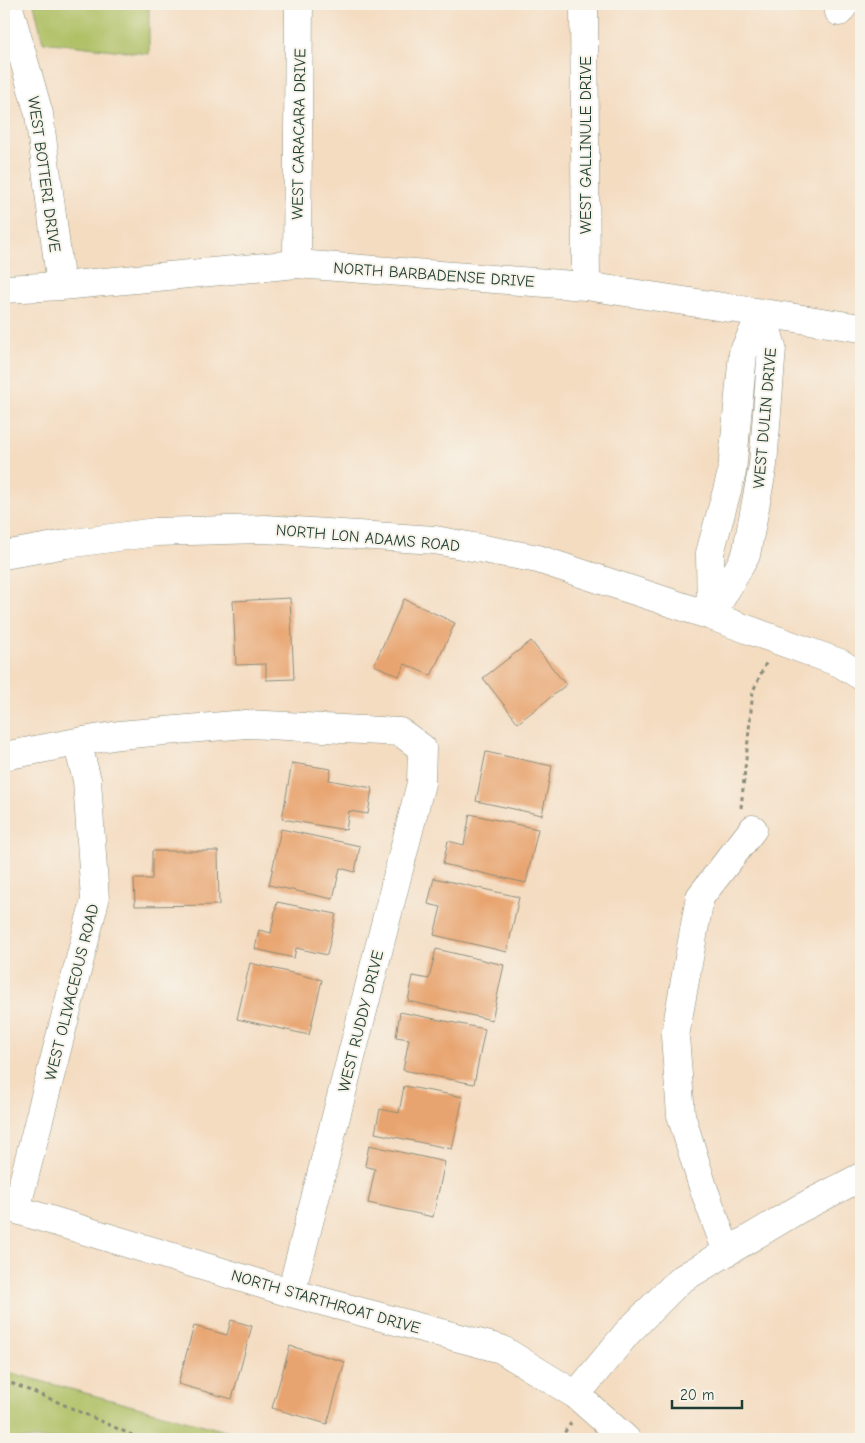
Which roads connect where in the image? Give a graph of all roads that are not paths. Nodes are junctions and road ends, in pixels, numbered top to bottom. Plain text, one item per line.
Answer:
1 (8, 4) edge
2 (299, 4) edge
3 (584, 4) edge
4 (297, 264) junction
5 (61, 286) junction
6 (586, 286) junction
7 (4, 290) edge
8 (762, 312) junction
9 (861, 328) edge
10 (4, 555) edge
11 (711, 616) junction
12 (861, 676) edge
13 (77, 742) junction
14 (4, 756) edge
15 (754, 829) road end
16 (861, 1177) edge
17 (10, 1208) edge
18 (727, 1252) junction
19 (291, 1293) junction
20 (576, 1395) junction
21 (626, 1439) edge

1 - 5 street, WEST BOTTERI DRIVE
2 - 4 street, WEST CARACARA DRIVE
3 - 6 street, WEST GALLINULE DRIVE
4 - 5 street, NORTH BARBADENSE DRIVE
4 - 6 street, NORTH BARBADENSE DRIVE
5 - 7 street, NORTH BARBADENSE DRIVE
6 - 8 street, NORTH BARBADENSE DRIVE
8 - 9 street, NORTH BARBADENSE DRIVE
8 - 11 street, WEST DULIN DRIVE
10 - 11 street, NORTH LON ADAMS ROAD
11 - 12 street, NORTH LON ADAMS ROAD
13 - 14 street
13 - 17 street, WEST OLIVACEOUS ROAD
13 - 19 street, WEST RUDDY DRIVE
15 - 18 street
16 - 18 street
17 - 19 street, NORTH STARTHROAT DRIVE
18 - 20 street
19 - 20 street, NORTH STARTHROAT DRIVE
20 - 21 street, NORTH STARTHROAT DRIVE

